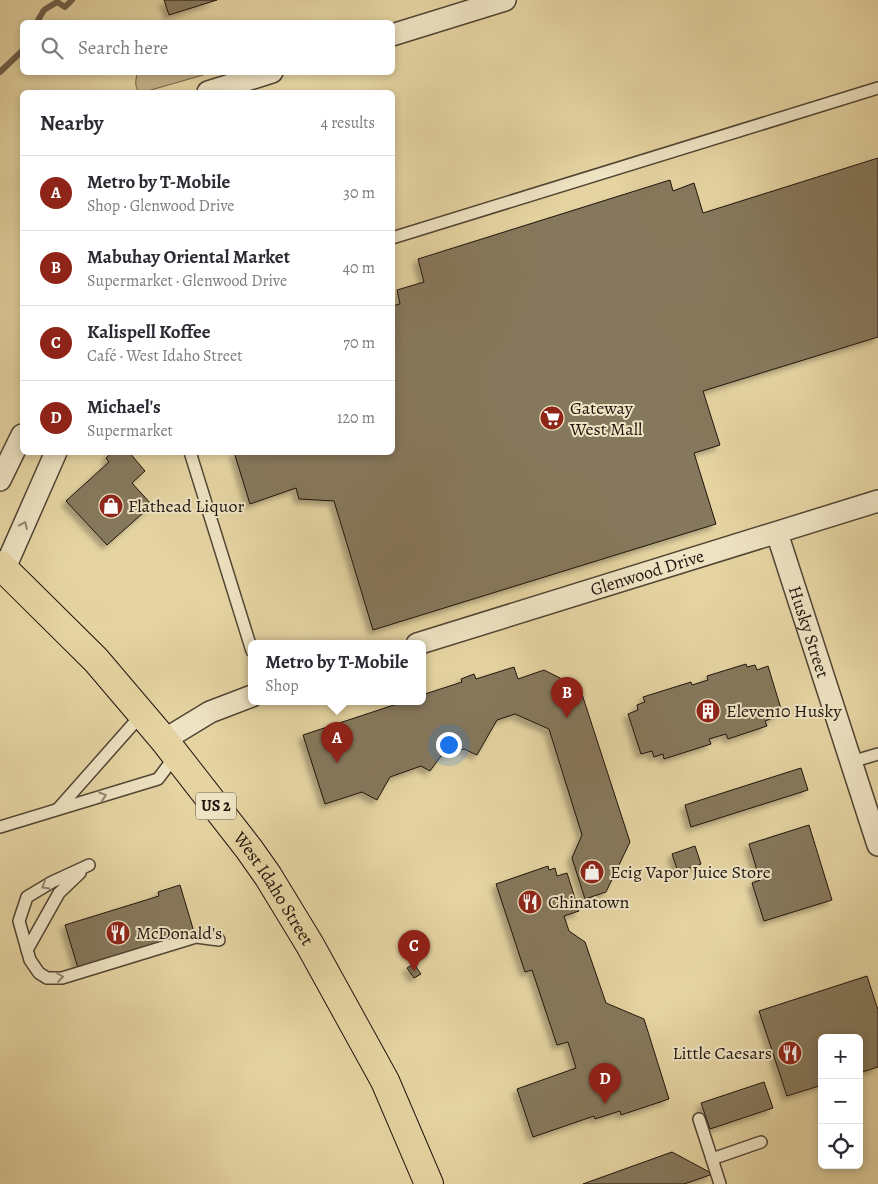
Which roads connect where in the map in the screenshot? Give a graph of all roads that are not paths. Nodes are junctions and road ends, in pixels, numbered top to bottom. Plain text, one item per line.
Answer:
1 (504, 0) edge
2 (395, 34) edge
3 (262, 75) edge
4 (878, 88) edge
5 (214, 90) edge
6 (395, 237) edge
7 (20, 439) edge
8 (55, 455) edge
9 (191, 455) edge
10 (0, 480) edge
11 (878, 501) edge
12 (778, 533) junction
13 (2, 567) edge
14 (249, 640) edge
15 (426, 641) edge
16 (248, 698) edge
17 (142, 714) junction
18 (170, 748) junction
19 (878, 754) edge
20 (851, 762) junction
21 (56, 810) junction
22 (0, 827) edge
23 (878, 845) edge
24 (219, 940) dead end
25 (27, 950) junction
26 (699, 1119) dead end
27 (760, 1142) dead end
28 (712, 1159) junction
29 (429, 1184) edge
30 (720, 1184) edge

1 - 2 street
3 - 5 street
4 - 6 lane
7 - 10 street
13 -> 8 street
9 - 14 lane
11 - 12 street, Glenwood Drive
12 - 15 street, Glenwood Drive
12 - 20 street, Husky Street
13 - 17 highway, West Idaho Street / US 2
16 - 18 street
17 - 18 highway, West Idaho Street / US 2
17 - 21 lane
21 -> 18 lane
18 - 29 highway, West Idaho Street / US 2
19 - 20 lane
20 - 23 street, Husky Street
21 - 22 lane
25 -> 24 lane
25 -> 25 lane
26 - 28 lane
27 - 28 lane
28 - 30 lane

